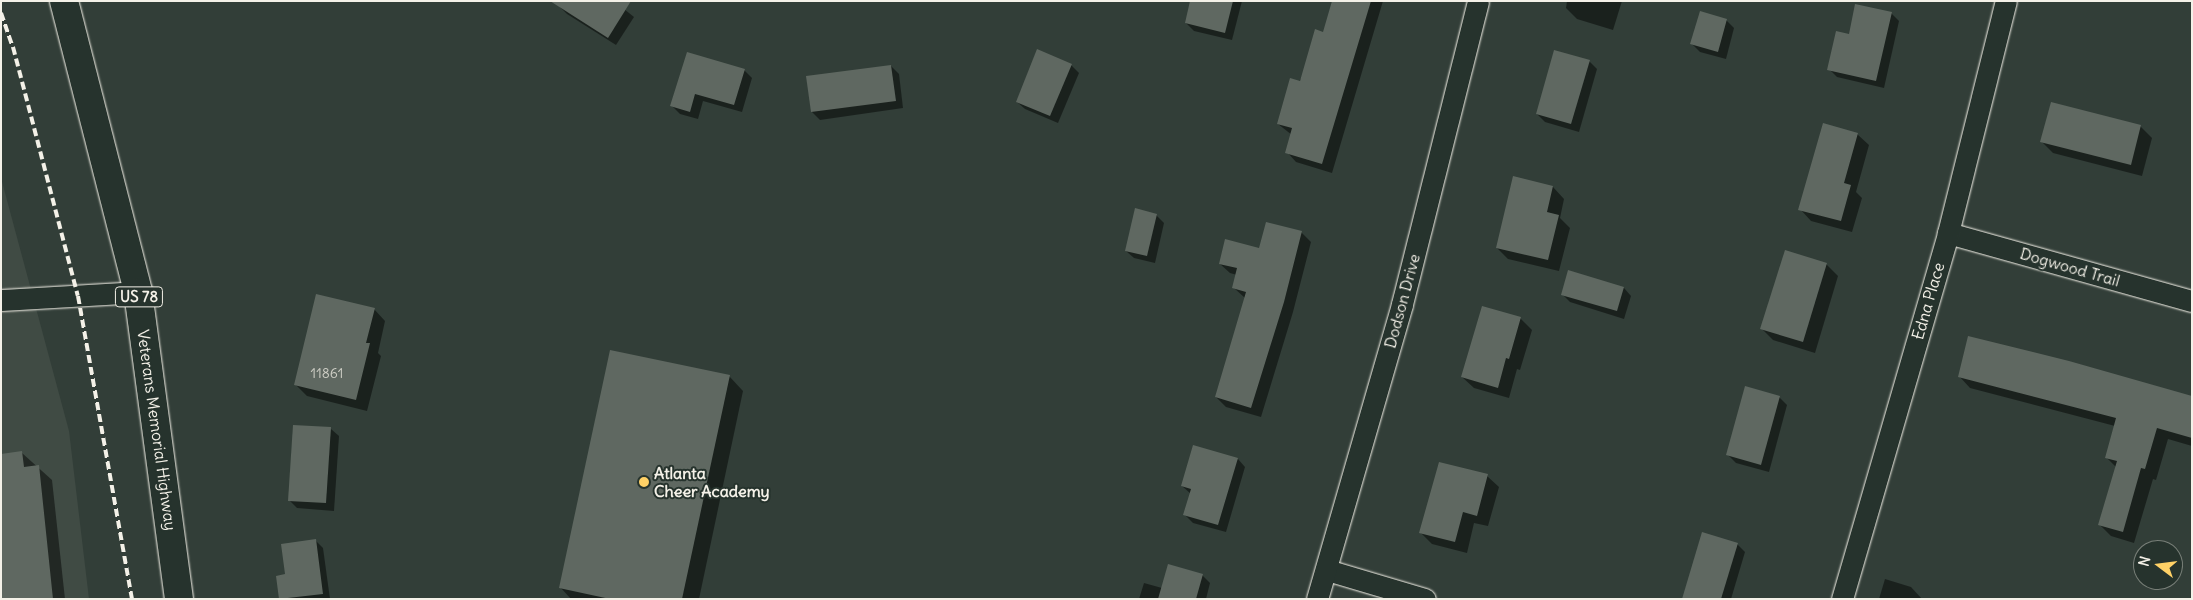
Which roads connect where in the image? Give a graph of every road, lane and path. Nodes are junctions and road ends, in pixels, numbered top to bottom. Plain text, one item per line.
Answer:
1 (64, 1) edge
2 (1478, 1) edge
3 (2006, 1) edge
4 (1948, 233) junction
5 (138, 292) junction
6 (1, 300) edge
7 (2192, 301) edge
8 (1327, 570) junction
9 (179, 599) edge
10 (1317, 599) edge
11 (1425, 599) edge
12 (1842, 599) edge

1 - 5 main road, Veterans Memorial Highway / US 78
2 - 8 street, Dodson Drive
3 - 4 street, Edna Place
4 - 7 street, Dogwood Trail
4 - 12 street, Edna Place
5 - 6 street
5 - 9 main road, Veterans Memorial Highway / US 78
8 - 10 street, Dodson Drive
8 - 11 street

